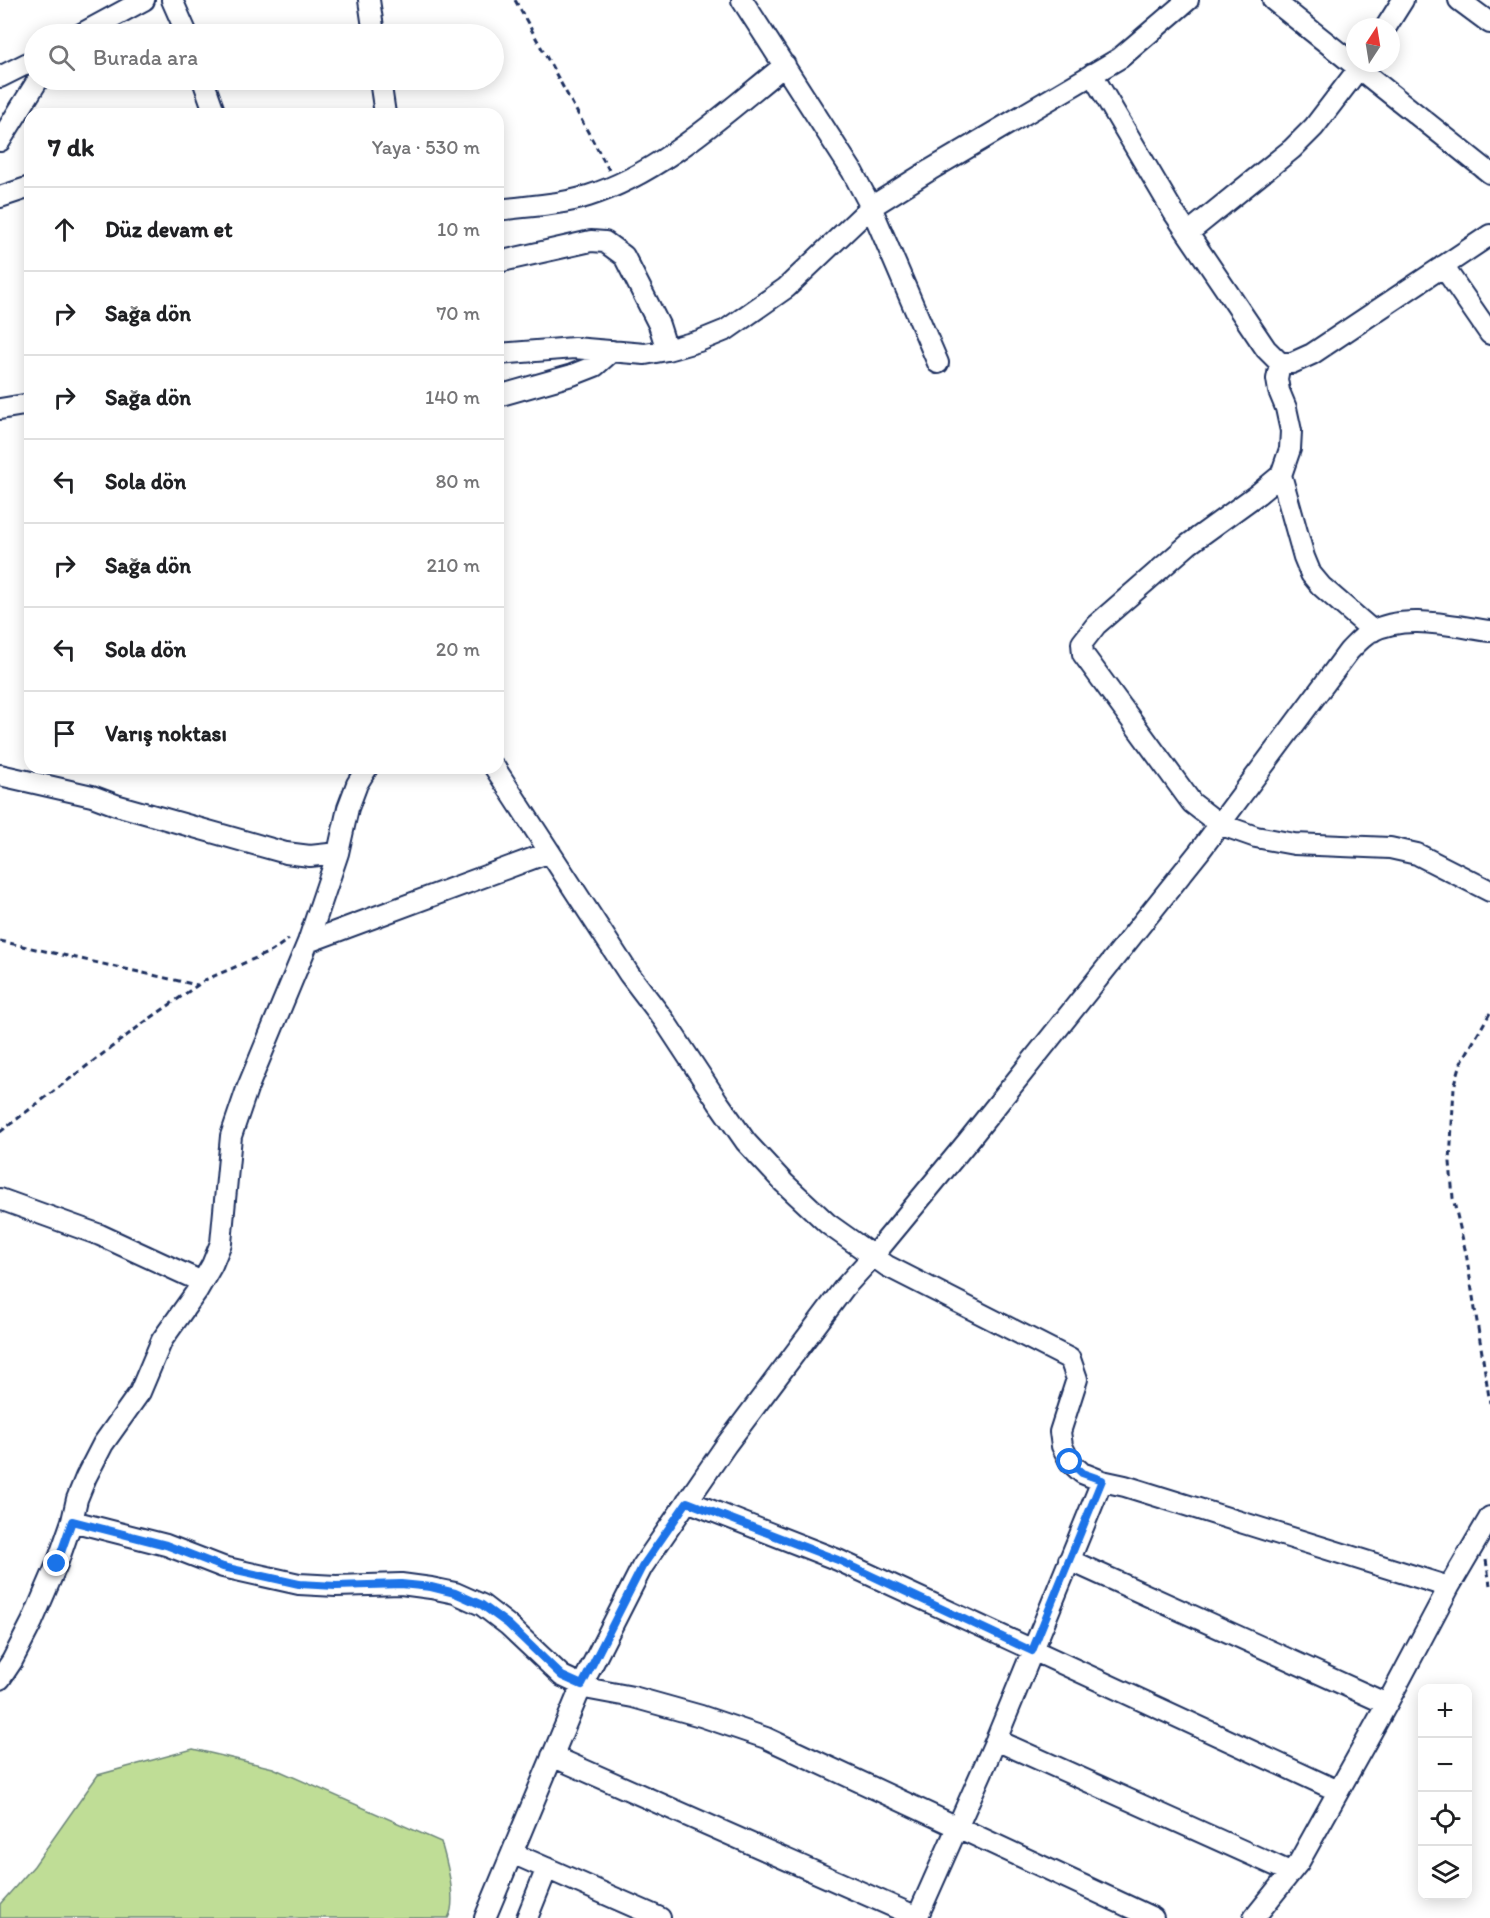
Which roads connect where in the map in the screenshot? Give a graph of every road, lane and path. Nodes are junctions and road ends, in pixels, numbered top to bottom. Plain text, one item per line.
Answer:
1 (144, 0) edge
2 (172, 0) edge
3 (369, 0) edge
4 (515, 0) edge
5 (742, 0) edge
6 (1188, 0) edge
7 (1273, 0) edge
8 (1403, 0) edge
9 (1459, 0) edge
10 (1392, 18) edge
11 (1490, 23) edge
12 (100, 24) edge
13 (183, 24) edge
14 (373, 24) edge
15 (1346, 55) edge
16 (24, 65) edge
17 (785, 65) junction
18 (1356, 72) edge
19 (1368, 72) edge
20 (1092, 74) junction
21 (0, 76) edge
22 (32, 90) edge
23 (207, 90) edge
24 (381, 90) edge
25 (214, 108) edge
26 (384, 108) edge
27 (0, 141) edge
28 (1490, 173) edge
29 (617, 185) junction
30 (24, 190) edge
31 (0, 197) edge
32 (871, 207) junction
33 (504, 209) edge
34 (1188, 233) junction
35 (1490, 235) edge
36 (504, 261) edge
37 (1443, 266) junction
38 (1490, 334) edge
39 (667, 350) junction
40 (612, 351) junction
41 (504, 354) edge
42 (938, 363) dead end
43 (1280, 363) junction
44 (504, 394) edge
45 (24, 405) edge
46 (0, 409) edge
47 (1281, 475) junction
48 (1373, 631) junction
49 (1490, 631) edge
50 (363, 774) edge
51 (499, 774) edge
52 (0, 775) edge
53 (1219, 824) junction
54 (550, 852) junction
55 (338, 853) junction
56 (1490, 891) edge
57 (311, 933) junction
58 (0, 941) edge
59 (197, 986) junction
60 (1490, 1013) edge
61 (0, 1132) edge
62 (0, 1199) edge
63 (873, 1256) junction
64 (202, 1282) junction
65 (1490, 1403) edge
66 (1102, 1480) junction
67 (687, 1502) junction
68 (1490, 1517) edge
69 (72, 1521) junction
70 (1069, 1560) junction
71 (1449, 1587) junction
72 (1032, 1651) junction
73 (0, 1679) edge
74 (582, 1685) junction
75 (1387, 1704) junction
76 (996, 1740) junction
77 (552, 1756) junction
78 (1338, 1791) junction
79 (958, 1827) junction
80 (512, 1853) junction
81 (547, 1868) junction
82 (1290, 1872) junction
83 (917, 1917) edge
84 (486, 1918) edge
85 (527, 1918) edge
86 (660, 1918) edge
87 (1153, 1918) edge
88 (1254, 1918) edge

1 - 12 street
2 - 13 street
3 - 14 street
4 - 29 path
5 - 17 street
6 - 20 street
7 - 15 street
8 - 10 street
9 - 11 street
16 - 21 street
17 - 29 street
17 - 32 street
18 - 34 street
19 - 28 street
20 - 32 street
20 - 34 street
22 - 27 street
23 - 25 street
24 - 26 street
29 - 33 street
30 - 31 street
32 - 39 street
32 - 42 street
34 - 43 street
35 - 37 street
36 - 39 street
37 - 38 street
37 - 43 street
39 - 40 street
40 - 41 street
40 - 44 street
43 - 47 street
45 - 46 street
47 - 48 street
47 - 53 street
48 - 49 street
48 - 53 street
50 - 55 street
51 - 54 street
52 - 55 street
53 - 56 street
53 - 63 street
54 - 57 street
54 - 63 street
55 - 57 street
57 - 59 path
57 - 64 street
58 - 59 path
59 - 61 path
60 - 65 path
62 - 64 street
63 - 66 street
63 - 67 street
64 - 69 street
66 - 70 street
66 - 71 street
67 - 72 street
67 - 74 street
68 - 71 street
69 - 73 street
69 - 74 street
70 - 72 street
70 - 75 street
71 - 75 street
72 - 76 street
72 - 78 street
74 - 77 street
74 - 79 street
75 - 78 street
76 - 79 street
76 - 82 street
77 - 80 street
77 - 83 street
78 - 82 street
79 - 83 street
79 - 87 street
80 - 81 street
80 - 84 street
81 - 85 street
81 - 86 street
82 - 88 street

